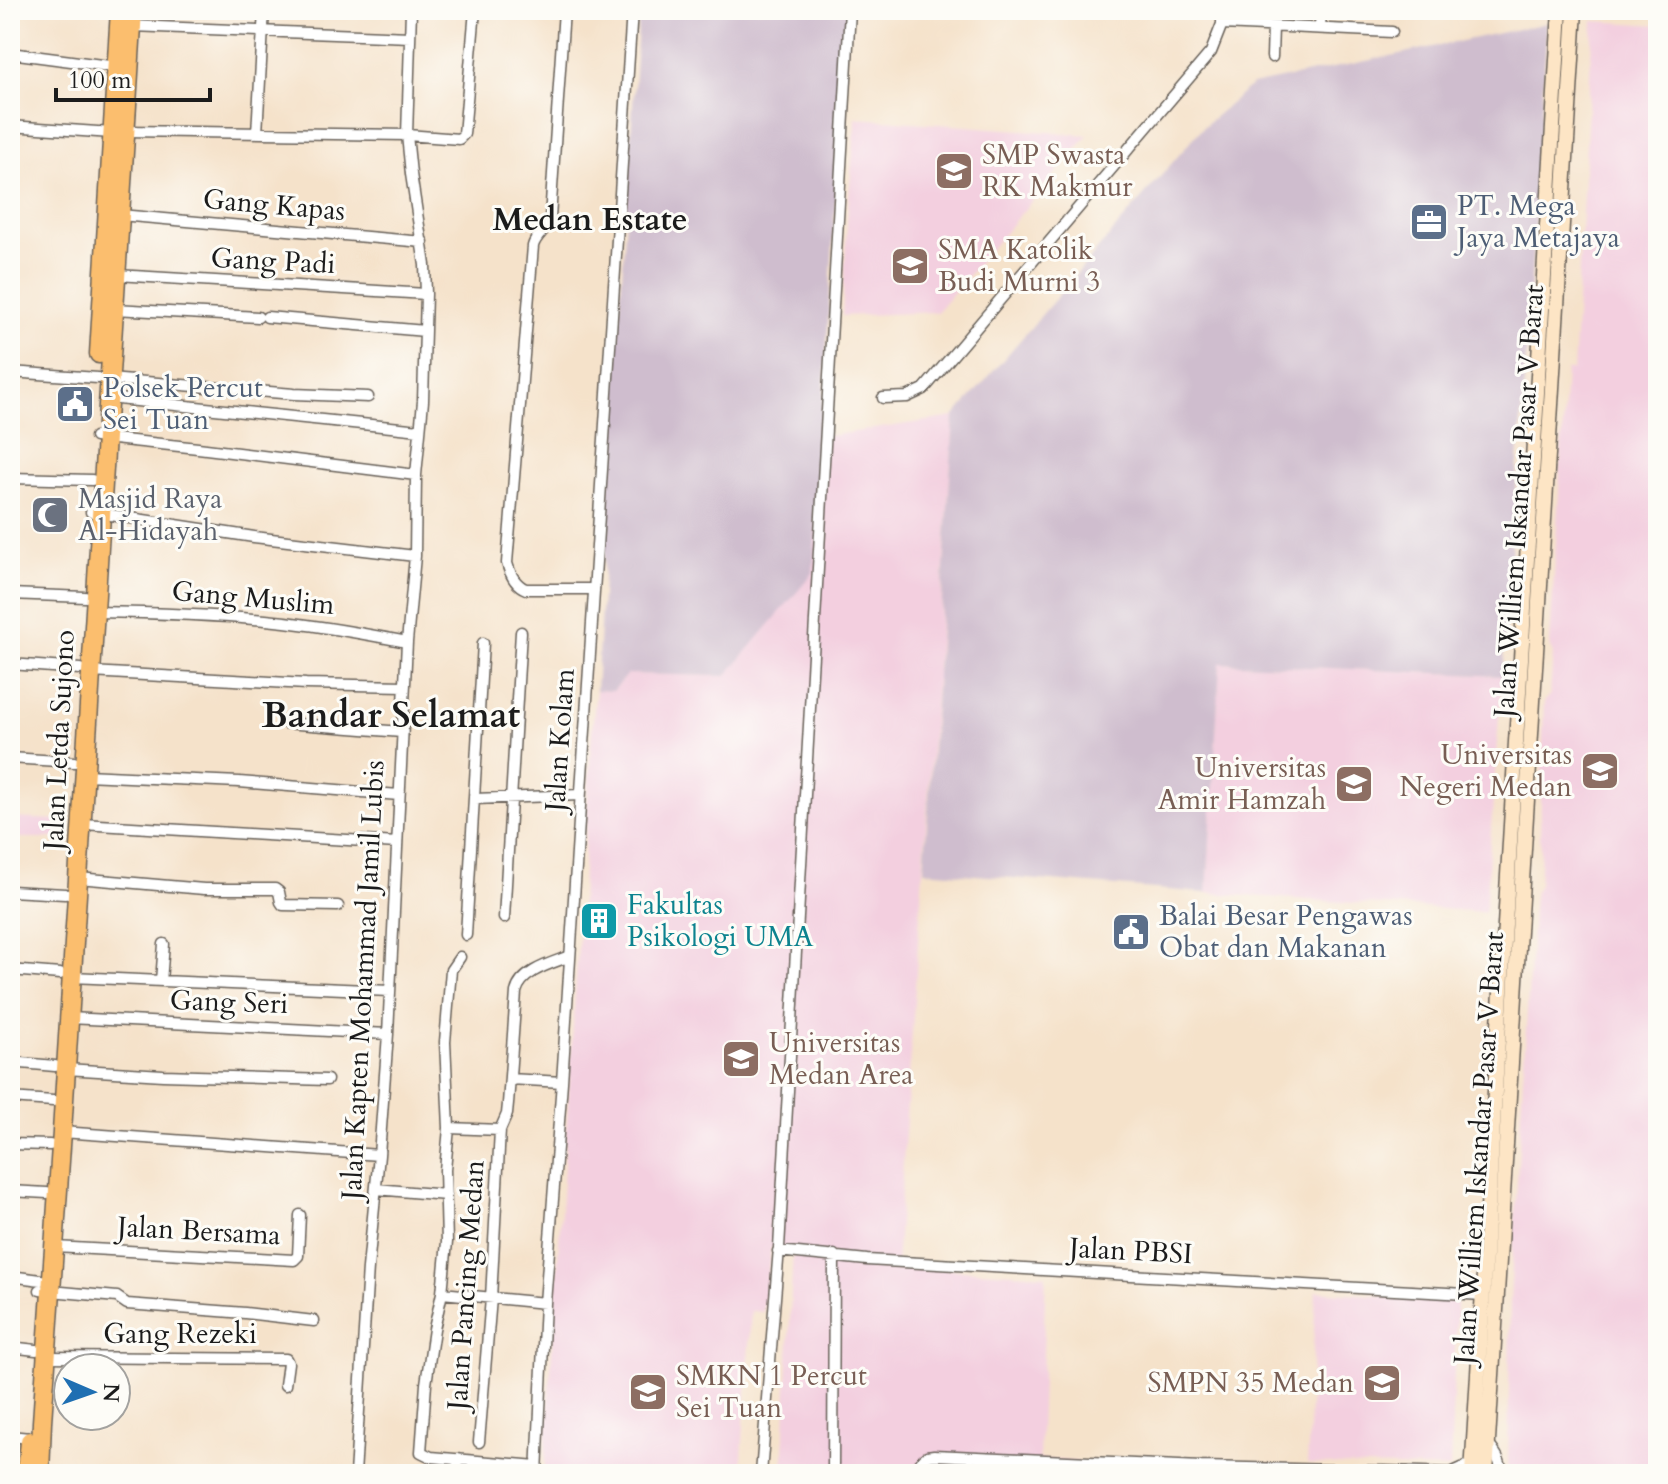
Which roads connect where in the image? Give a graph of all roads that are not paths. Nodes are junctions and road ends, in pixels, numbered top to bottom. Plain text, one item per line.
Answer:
1 (120, 10) edge
2 (264, 10) edge
3 (411, 10) edge
4 (475, 10) edge
5 (564, 10) edge
6 (632, 10) edge
7 (850, 10) edge
8 (1222, 10) edge
9 (1321, 10) edge
10 (1560, 10) edge
11 (1575, 10) edge
12 (1587, 10) edge
13 (133, 18) edge
14 (1222, 24) junction
15 (1273, 27) junction
16 (1320, 28) junction
17 (264, 31) junction
18 (1574, 31) junction
19 (1392, 32) dead end
20 (410, 37) junction
21 (10, 53) edge
22 (1272, 57) dead end
23 (117, 67) junction
24 (10, 126) edge
25 (119, 132) junction
26 (257, 133) junction
27 (407, 135) junction
28 (120, 215) junction
29 (423, 242) junction
30 (1553, 249) junction
31 (117, 275) junction
32 (426, 294) junction
33 (115, 309) junction
34 (425, 331) junction
35 (10, 372) edge
36 (104, 379) junction
37 (368, 397) dead end
38 (108, 398) junction
39 (883, 398) dead end
40 (420, 430) junction
41 (101, 437) junction
42 (416, 475) junction
43 (10, 478) edge
44 (92, 480) junction
45 (96, 512) junction
46 (415, 556) junction
47 (594, 589) junction
48 (10, 594) edge
49 (90, 604) junction
50 (521, 632) dead end
51 (407, 642) junction
52 (483, 643) dead end
53 (10, 664) edge
54 (86, 670) junction
55 (405, 686) junction
56 (285, 723) dead end
57 (402, 732) junction
58 (10, 758) edge
59 (80, 768) junction
60 (399, 795) junction
61 (580, 795) junction
62 (475, 799) junction
63 (511, 799) junction
64 (82, 824) junction
65 (397, 843) junction
66 (78, 878) junction
67 (10, 891) edge
68 (65, 894) junction
69 (338, 906) dead end
70 (504, 918) dead end
71 (466, 935) dead end
72 (164, 944) dead end
73 (570, 956) junction
74 (460, 957) dead end
75 (10, 970) edge
76 (66, 976) junction
77 (161, 981) junction
78 (390, 991) junction
79 (69, 1018) junction
80 (388, 1034) junction
81 (10, 1062) edge
82 (60, 1068) junction
83 (510, 1079) junction
84 (327, 1080) dead end
85 (562, 1082) junction
86 (10, 1098) edge
87 (53, 1101) junction
88 (449, 1128) junction
89 (500, 1130) junction
90 (1499, 1134) junction
91 (56, 1139) junction
92 (10, 1144) edge
93 (379, 1155) junction
94 (376, 1189) junction
95 (10, 1191) edge
96 (47, 1193) junction
97 (446, 1195) junction
98 (300, 1215) dead end
99 (55, 1247) junction
100 (778, 1251) junction
101 (834, 1255) junction
102 (10, 1276) edge
103 (44, 1287) junction
104 (442, 1293) junction
105 (1483, 1295) junction
106 (491, 1298) junction
107 (545, 1303) junction
108 (314, 1321) dead end
109 (10, 1347) edge
110 (42, 1353) junction
111 (285, 1385) dead end
112 (10, 1436) edge
113 (30, 1438) junction
114 (479, 1442) dead end
115 (1487, 1443) junction
116 (458, 1459) junction
117 (1122, 1469) edge
118 (1472, 1469) edge
119 (537, 1470) edge
120 (1315, 1472) edge
121 (27, 1474) edge
122 (40, 1474) edge
123 (355, 1474) edge
124 (457, 1474) edge
125 (761, 1474) edge
126 (833, 1474) edge
127 (920, 1474) edge
128 (1486, 1474) edge
129 (1502, 1474) edge

1 - 23 highway, Jalan Letda Sujono
2 - 17 street
3 - 20 street, Jalan Kapten Mohammad Jamil Lubis
4 - 27 street
5 - 47 street
6 - 47 street, Jalan Kolam
7 - 100 street
8 - 14 street
9 - 16 street
10 - 30 street, Jalan Williem Iskandar Pasar V Barat
11 - 18 street, Jalan Williem Iskandar Pasar V Barat
12 - 18 street
13 - 17 street
13 - 25 highway, Jalan Letda Sujono
14 - 15 street
14 - 39 street
15 - 16 street
15 - 22 street
16 - 19 street
17 - 20 street
17 - 26 street
18 - 30 street, Jalan Williem Iskandar Pasar V Barat
20 - 27 street, Jalan Kapten Mohammad Jamil Lubis
21 - 23 street
23 - 25 highway, Jalan Letda Sujono
24 - 25 street
25 - 26 street
25 - 28 highway, Jalan Letda Sujono
25 - 36 highway, Jalan Letda Sujono
26 - 27 street
27 - 29 street, Jalan Kapten Mohammad Jamil Lubis
28 - 29 street, Gang Kapas
28 - 31 highway, Jalan Letda Sujono
29 - 32 street, Jalan Kapten Mohammad Jamil Lubis
30 - 90 street, Jalan Williem Iskandar Pasar V Barat
31 - 32 street, Gang Padi
31 - 33 highway, Jalan Letda Sujono
32 - 34 street, Jalan Kapten Mohammad Jamil Lubis
33 - 34 street
33 - 36 highway, Jalan Letda Sujono
34 - 40 street, Jalan Kapten Mohammad Jamil Lubis
35 - 36 street
36 - 37 street
36 - 38 highway, Jalan Letda Sujono
36 - 41 highway, Jalan Letda Sujono
38 - 40 street
38 - 41 highway, Jalan Letda Sujono
40 - 42 street, Jalan Kapten Mohammad Jamil Lubis
41 - 42 street
41 - 44 highway, Jalan Letda Sujono
41 - 45 highway, Jalan Letda Sujono
42 - 46 street, Jalan Kapten Mohammad Jamil Lubis
43 - 44 street
44 - 45 highway, Jalan Letda Sujono
45 - 46 street
45 - 49 highway, Jalan Letda Sujono
46 - 51 street, Jalan Kapten Mohammad Jamil Lubis
47 - 61 street, Jalan Kolam
48 - 49 street, Gang Muslim
49 - 51 street, Gang Muslim
49 - 54 highway, Jalan Letda Sujono
50 - 63 street
51 - 55 street, Jalan Kapten Mohammad Jamil Lubis
52 - 62 street
53 - 54 street
54 - 55 street
54 - 59 highway, Jalan Letda Sujono
55 - 57 street, Jalan Kapten Mohammad Jamil Lubis
56 - 57 street
57 - 60 street, Jalan Kapten Mohammad Jamil Lubis
58 - 59 street
59 - 60 street
59 - 64 highway, Jalan Letda Sujono
59 - 68 highway, Jalan Letda Sujono
60 - 65 street, Jalan Kapten Mohammad Jamil Lubis
61 - 63 street
61 - 73 street, Jalan Kolam
62 - 63 street
62 - 71 street
63 - 70 street
64 - 65 street
64 - 66 highway, Jalan Letda Sujono
65 - 78 street, Jalan Kapten Mohammad Jamil Lubis
66 - 69 street
66 - 76 highway, Jalan Letda Sujono
67 - 68 street
68 - 76 highway, Jalan Letda Sujono
72 - 77 street
73 - 83 street, Jalan Pancing Medan
73 - 85 street, Jalan Kolam
74 - 88 street
75 - 76 street
76 - 77 street
76 - 79 highway, Jalan Letda Sujono
76 - 82 highway, Jalan Letda Sujono
77 - 78 street
78 - 80 street, Jalan Kapten Mohammad Jamil Lubis
79 - 80 street, Gang Seri
79 - 82 highway, Jalan Letda Sujono
80 - 93 street, Jalan Kapten Mohammad Jamil Lubis
81 - 82 street
82 - 84 street
82 - 87 highway, Jalan Letda Sujono
82 - 91 highway, Jalan Letda Sujono
83 - 85 street
83 - 89 street, Jalan Pancing Medan
85 - 107 street, Jalan Kolam
86 - 87 street
87 - 91 highway, Jalan Letda Sujono
88 - 89 street
88 - 97 street
89 - 106 street, Jalan Pancing Medan
90 - 105 street, Jalan Williem Iskandar Pasar V Barat
90 - 115 street, Jalan Williem Iskandar Pasar V Barat
91 - 92 street
91 - 93 street
91 - 96 highway, Jalan Letda Sujono
91 - 99 highway, Jalan Letda Sujono
93 - 94 street, Jalan Kapten Mohammad Jamil Lubis
94 - 97 street
94 - 123 street, Jalan Kapten Mohammad Jamil Lubis
95 - 96 street
96 - 103 highway, Jalan Letda Sujono
97 - 104 street
98 - 99 street, Jalan Bersama
99 - 103 highway, Jalan Letda Sujono
100 - 101 street, Jalan PBSI
100 - 125 street
101 - 105 street, Jalan PBSI
101 - 126 street
102 - 103 street
103 - 108 street
103 - 110 highway, Jalan Letda Sujono
104 - 106 street
104 - 116 street
105 - 118 street, Jalan Williem Iskandar Pasar V Barat
106 - 107 street
106 - 114 street, Jalan Pancing Medan
107 - 119 street, Jalan Kolam
109 - 110 street
110 - 111 street, Gang Rezeki
110 - 113 highway, Jalan Letda Sujono
110 - 122 highway, Jalan Letda Sujono
112 - 113 street
113 - 121 highway, Jalan Letda Sujono
115 - 128 street, Jalan Williem Iskandar Pasar V Barat
115 - 129 street
116 - 119 street
116 - 124 street
117 - 120 street
117 - 127 street
118 - 120 street

